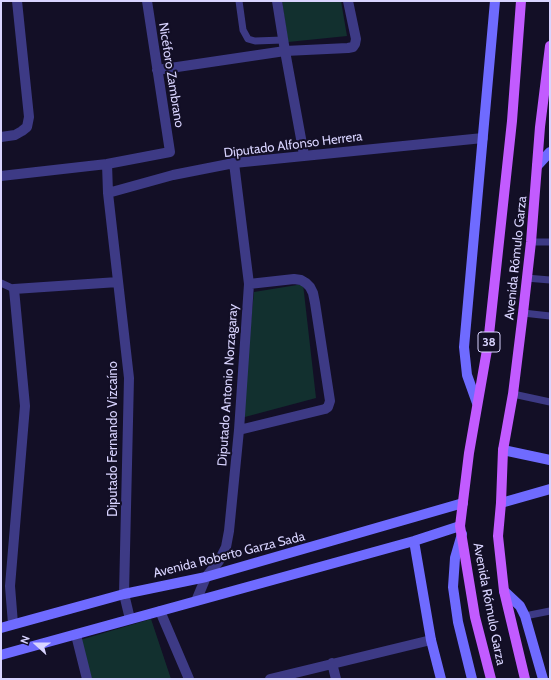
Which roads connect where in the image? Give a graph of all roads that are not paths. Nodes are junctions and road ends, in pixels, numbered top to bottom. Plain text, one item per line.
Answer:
1 (17, 1) edge
2 (147, 1) edge
3 (239, 1) edge
4 (277, 1) edge
5 (348, 1) edge
6 (495, 1) edge
7 (522, 1) edge
8 (283, 40) junction
9 (550, 46) edge
10 (285, 51) junction
11 (157, 70) junction
12 (1, 137) edge
13 (483, 138) junction
14 (550, 152) edge
15 (304, 155) junction
16 (234, 163) junction
17 (107, 164) junction
18 (538, 166) junction
19 (1, 176) edge
20 (108, 193) junction
21 (531, 242) junction
22 (550, 242) edge
23 (526, 278) junction
24 (550, 280) edge
25 (118, 282) junction
26 (1, 284) edge
27 (248, 284) junction
28 (14, 289) junction
29 (523, 313) junction
30 (550, 316) edge
31 (513, 394) junction
32 (550, 402) edge
33 (477, 403) junction
34 (239, 430) junction
35 (503, 450) junction
36 (550, 460) edge
37 (550, 489) edge
38 (463, 502) junction
39 (501, 503) junction
40 (461, 530) junction
41 (414, 541) junction
42 (206, 577) junction
43 (1, 578) edge
44 (10, 586) junction
45 (504, 591) junction
46 (124, 594) junction
47 (196, 601) junction
48 (160, 611) junction
49 (550, 611) edge
50 (525, 616) junction
51 (130, 619) junction
52 (13, 624) junction
53 (1, 628) edge
54 (76, 635) junction
55 (431, 640) junction
56 (1, 655) edge
57 (332, 663) junction
58 (87, 679) edge
59 (189, 679) edge
60 (270, 679) edge
61 (336, 679) edge
62 (441, 679) edge
63 (472, 679) edge
64 (491, 679) edge
65 (524, 679) edge
66 (543, 679) edge

1 - 12 street
2 - 11 street, Nicéforo Zambrano
3 - 8 lane
4 - 8 street
5 - 10 street
6 - 13 street, Avenida Rómulo Garza
7 - 33 main road, Avenida Rómulo Garza / 38
8 - 10 street
9 - 18 main road, Avenida Rómulo Garza / 38
10 - 11 street
10 - 15 street
11 - 17 street, Nicéforo Zambrano
13 - 15 street, Diputado Alfonso Herrera
13 - 33 street, Avenida Rómulo Garza
14 - 18 street
15 - 16 street, Diputado Alfonso Herrera
16 - 20 street, Diputado Alfonso Herrera
16 - 27 street, Diputado Antonio Norzagaray
17 - 19 street
17 - 20 street, Diputado Fernando Vizcaíno
18 - 21 main road, Avenida Rómulo Garza / 38
20 - 25 street, Diputado Fernando Vizcaíno
21 - 22 lane
21 - 23 main road, Avenida Rómulo Garza / 38
23 - 24 lane
23 - 29 main road, Avenida Rómulo Garza / 38
25 - 28 street
25 - 46 street, Diputado Fernando Vizcaíno
26 - 28 lane
27 - 34 street, Diputado Antonio Norzagaray
27 - 34 street
28 - 44 street
29 - 30 lane
29 - 31 main road, Avenida Rómulo Garza / 38
31 - 32 lane
31 - 35 main road, Avenida Rómulo Garza / 38
33 - 38 main road, Avenida Rómulo Garza / 38
34 - 42 street, Diputado Antonio Norzagaray
35 - 36 street
35 - 39 main road, Avenida Rómulo Garza / 38
37 - 39 street
38 - 40 main road, Avenida Rómulo Garza / 38
38 - 42 street, Avenida Roberto Garza Sada
39 - 45 main road, Avenida Rómulo Garza / 38
40 - 41 street
40 - 63 street, Avenida Rómulo Garza
40 - 64 main road, Avenida Rómulo Garza / 38
41 - 47 street
41 - 55 street
42 - 46 street, Avenida Roberto Garza Sada
42 - 47 street, Diputado Antonio Norzagaray
43 - 44 street
44 - 52 street
45 - 50 street, Avenida Rómulo Garza
45 - 65 main road, Avenida Rómulo Garza / 38
46 - 51 street, Diputado Fernando Vizcaíno
46 - 52 street, Avenida Roberto Garza Sada
47 - 48 street
48 - 51 street
48 - 59 street
49 - 50 lane
50 - 66 street, Avenida Rómulo Garza
51 - 54 street
52 - 53 street, Avenida Roberto Garza Sada
54 - 56 street
54 - 58 street
55 - 57 street
55 - 62 street
57 - 60 street
57 - 61 street

